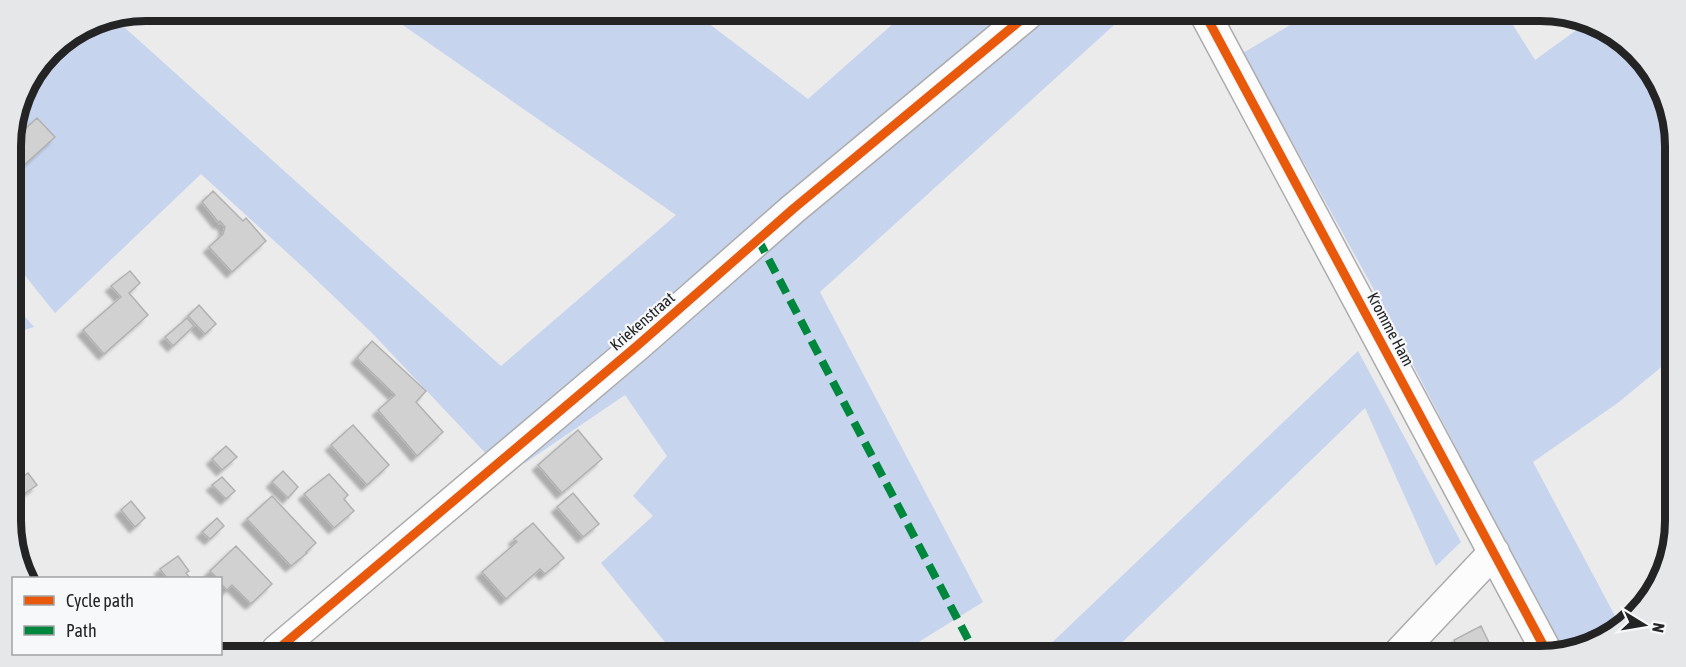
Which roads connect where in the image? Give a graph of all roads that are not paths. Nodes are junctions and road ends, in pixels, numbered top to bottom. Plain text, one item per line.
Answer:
1 (1020, 21) edge
2 (1209, 21) edge
3 (1494, 552) junction
4 (282, 646) edge
5 (1406, 646) edge
6 (1544, 646) edge

1 - 4 street, Kriekenstraat
2 - 3 street, Kromme Ham
3 - 5 street
3 - 6 street, Kromme Ham

